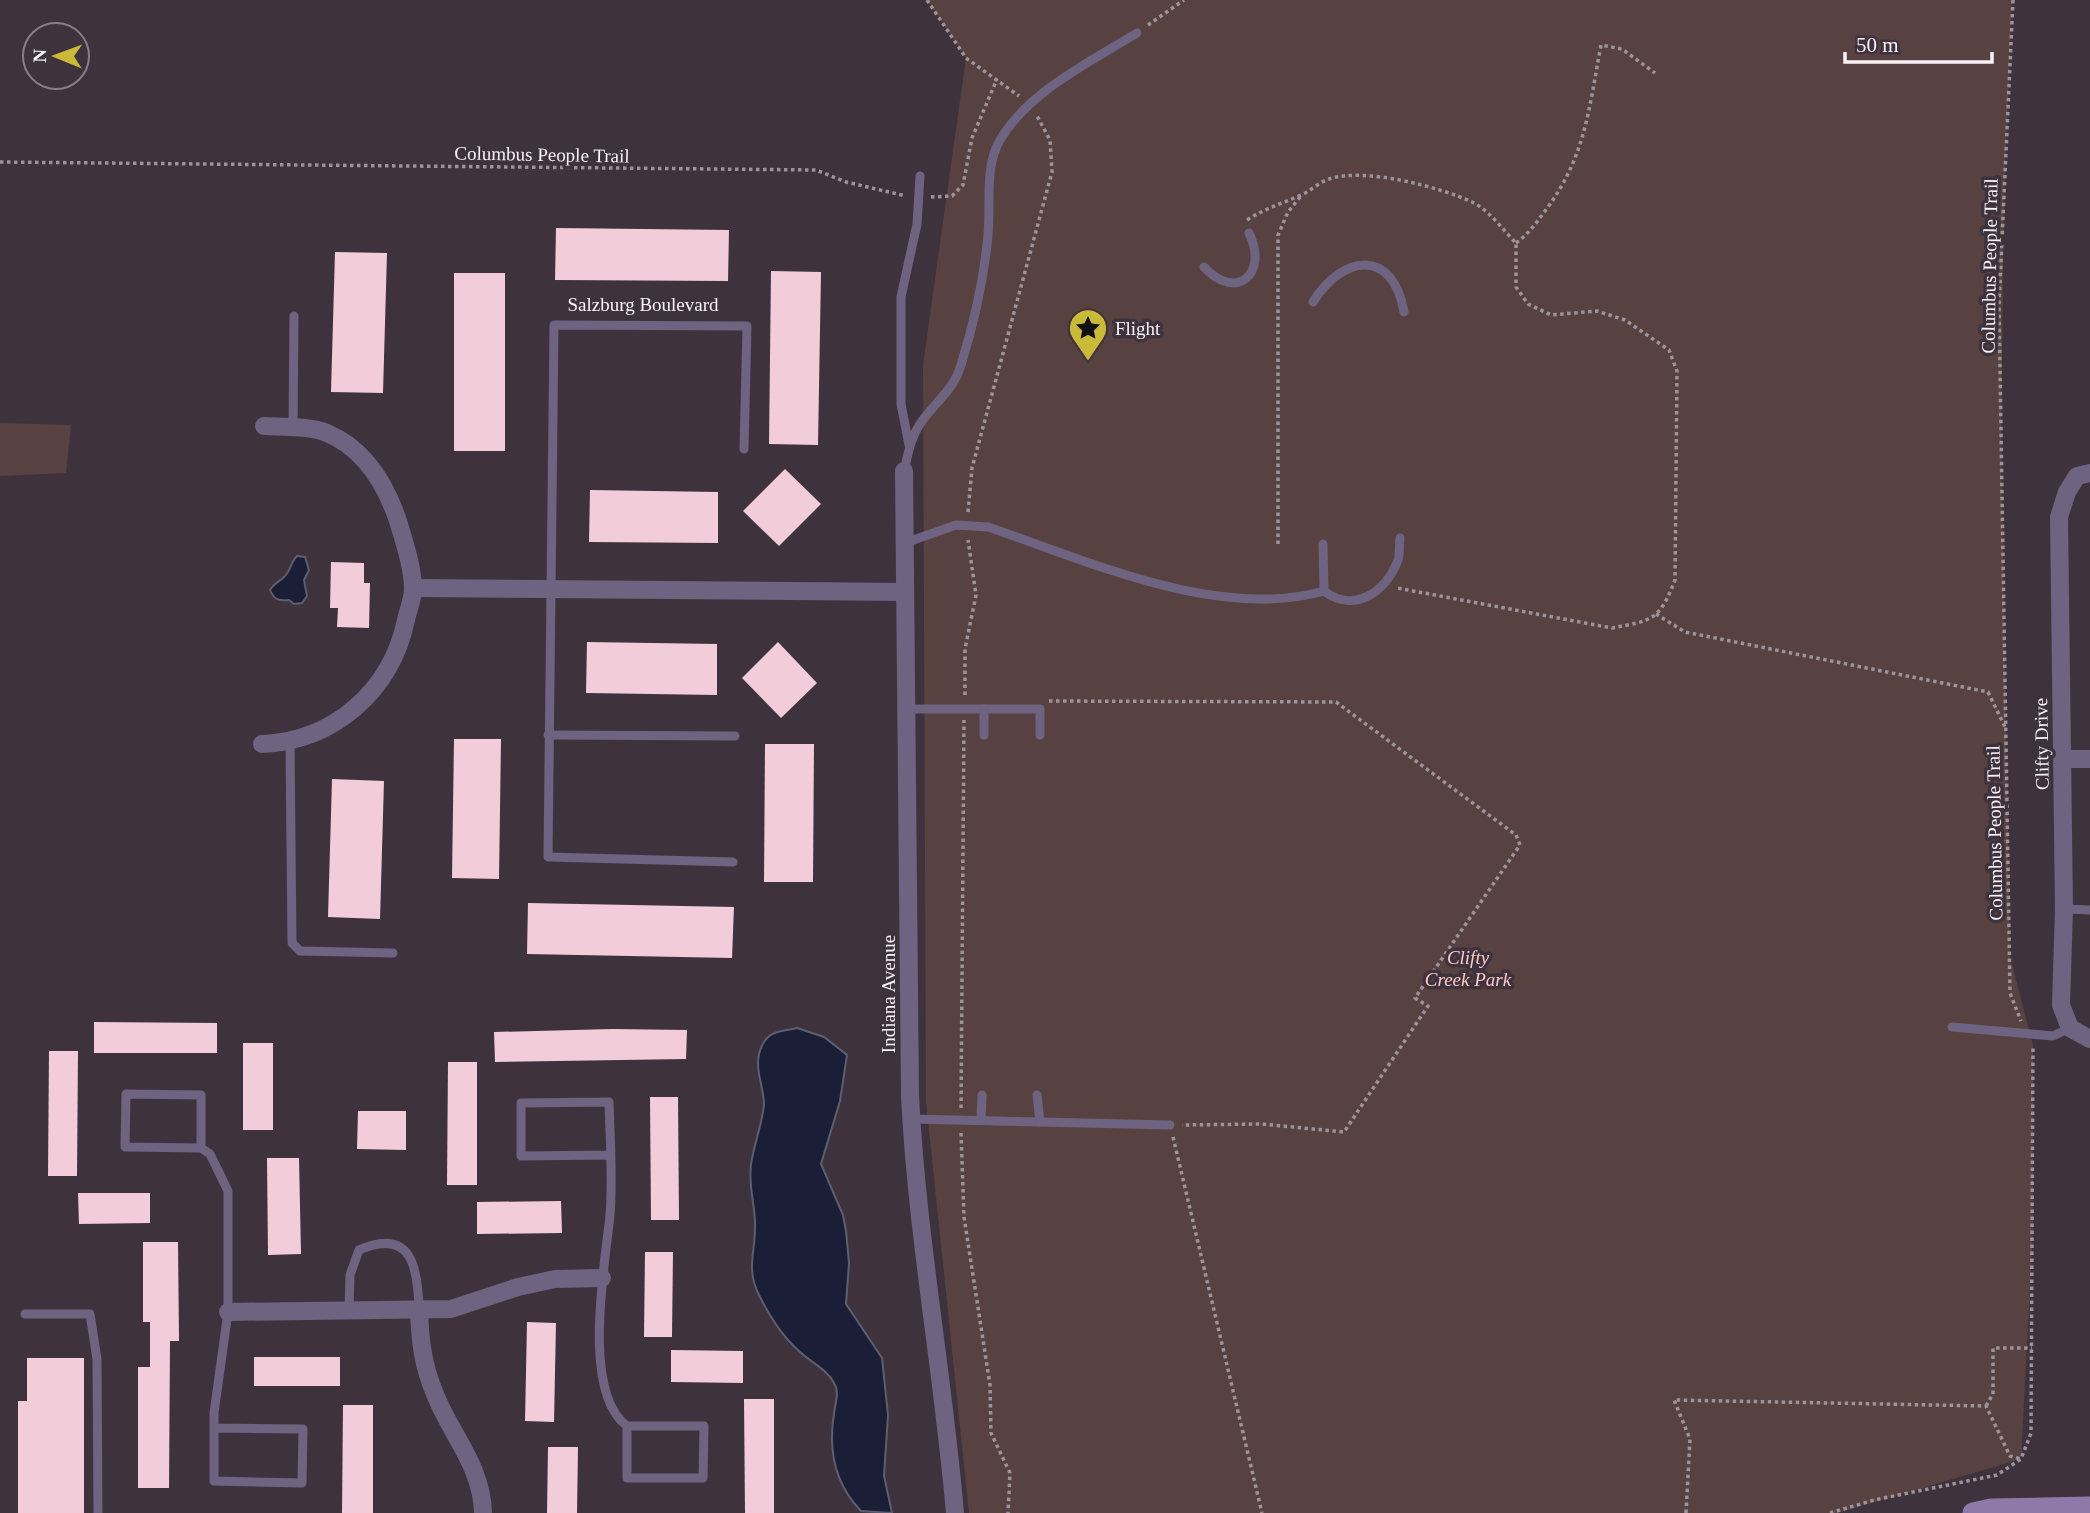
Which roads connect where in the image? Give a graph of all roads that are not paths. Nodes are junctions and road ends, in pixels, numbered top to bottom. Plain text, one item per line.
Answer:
1 (1137, 33) road end
2 (920, 176) dead end
3 (1249, 233) dead end
4 (1204, 267) dead end
5 (1313, 302) dead end
6 (1404, 312) dead end
7 (294, 316) dead end
8 (264, 425) dead end
9 (293, 427) junction
10 (909, 445) junction
11 (744, 449) dead end
12 (904, 471) joint
13 (2090, 473) edge
14 (1400, 538) dead end
15 (905, 543) junction
16 (1323, 544) dead end
17 (413, 589) junction
18 (551, 590) junction
19 (1324, 591) junction
20 (905, 592) junction
21 (906, 709) junction
22 (984, 709) junction
23 (548, 735) junction
24 (984, 735) dead end
25 (735, 736) dead end
26 (1040, 736) dead end
27 (290, 743) junction
28 (262, 744) dead end
29 (2063, 759) junction
30 (2090, 759) edge
31 (733, 862) dead end
32 (2064, 909) junction
33 (2090, 910) edge
34 (393, 953) dead end
35 (1952, 1027) dead end
36 (2070, 1028) junction
37 (2090, 1039) edge
38 (982, 1095) dead end
39 (1037, 1095) dead end
40 (911, 1119) junction
41 (981, 1119) junction
42 (1040, 1122) junction
43 (1170, 1125) road end
44 (201, 1148) junction
45 (610, 1155) junction
46 (603, 1278) junction
47 (419, 1310) junction
48 (349, 1311) junction
49 (228, 1312) junction
50 (25, 1314) dead end
51 (627, 1426) junction
52 (214, 1428) junction
53 (2090, 1507) edge
54 (1985, 1512) edge
55 (98, 1513) edge
56 (483, 1513) edge
57 (955, 1513) edge

1 - 10 lane
2 - 10 lane
3 - 4 lane
5 - 6 lane
7 - 9 lane
8 - 9 street
9 - 17 street
10 - 12 lane
11 - 18 lane, Salzburg Boulevard
12 - 15 street, Indiana Avenue
13 - 29 street, Clifty Drive
14 - 19 lane
15 - 19 lane
15 - 20 street, Indiana Avenue
16 - 19 lane
17 - 18 street
17 - 27 street
18 - 20 street
18 - 23 lane, Salzburg Boulevard
20 - 21 street, Indiana Avenue
21 - 22 lane
21 - 40 street, Indiana Avenue
22 - 24 lane
22 - 26 lane
23 - 25 lane
23 - 31 lane, Salzburg Boulevard
27 - 28 street
27 - 34 lane
29 - 30 street
29 - 32 street, Clifty Drive
32 - 33 lane
32 - 36 street, Clifty Drive
35 - 36 lane
36 - 37 street
38 - 41 lane
39 - 42 lane
40 - 41 lane
40 - 57 street, Indiana Avenue
41 - 42 lane
42 - 43 lane
44 - 44 lane
44 - 49 lane
45 - 45 lane
45 - 46 lane
46 - 47 street
46 - 51 lane
47 - 48 street
47 - 48 lane
47 - 56 street
48 - 49 street
49 - 52 lane
50 - 55 lane
51 - 51 lane
52 - 52 lane
53 - 54 street

